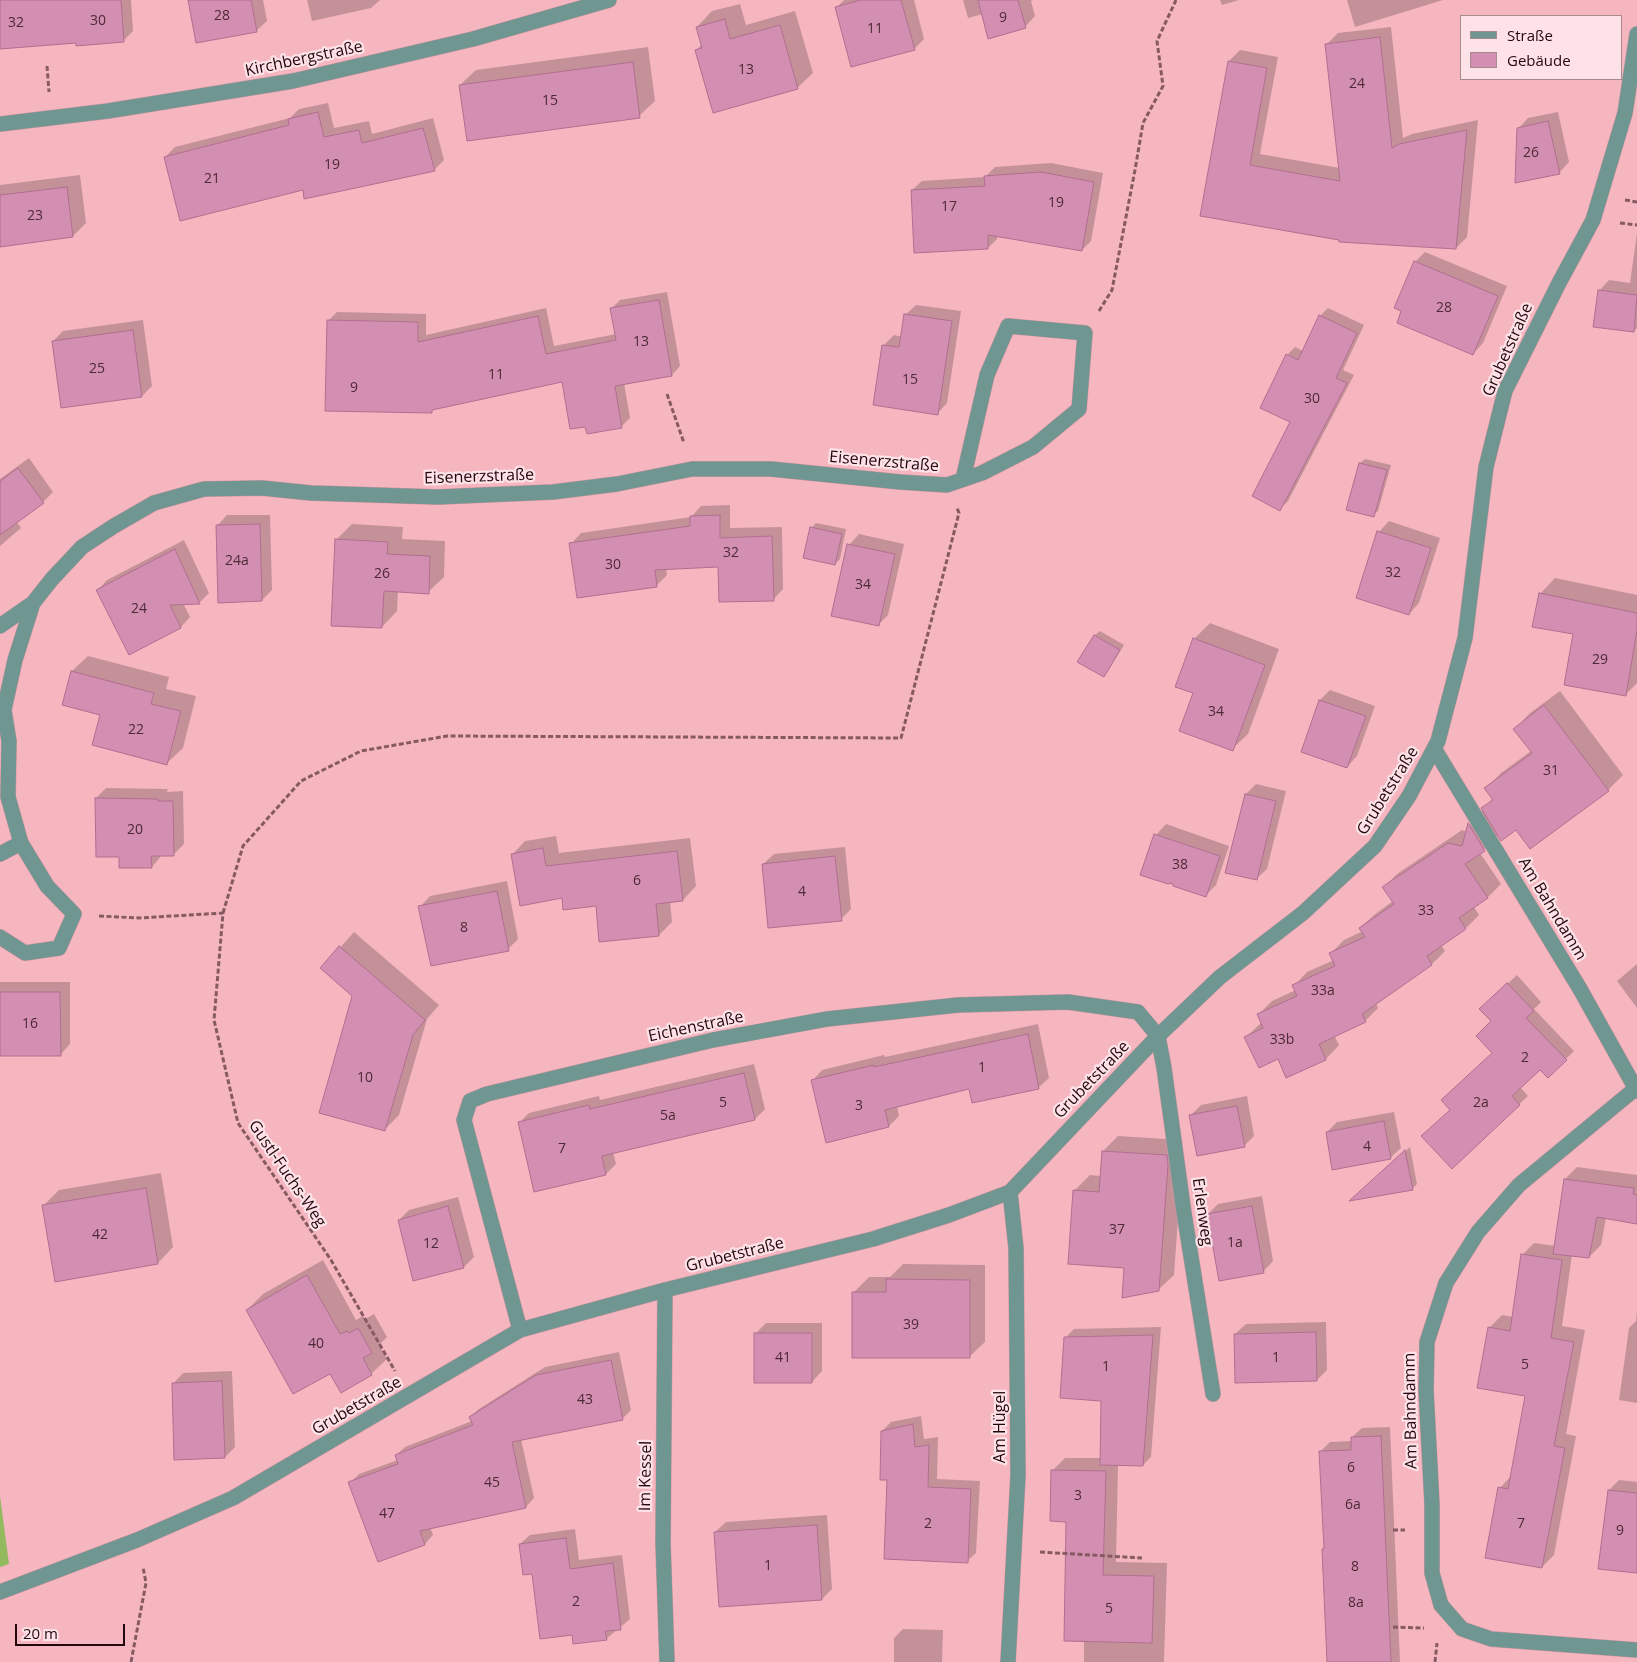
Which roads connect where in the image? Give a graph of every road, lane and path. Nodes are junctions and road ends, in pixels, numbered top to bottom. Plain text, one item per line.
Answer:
1 (609, 0) edge
2 (1176, 0) edge
3 (1637, 34) edge
4 (0, 124) edge
5 (1085, 333) junction
6 (667, 394) dead end
7 (692, 469) junction
8 (963, 479) junction
9 (947, 485) junction
10 (33, 603) junction
11 (0, 626) edge
12 (2, 708) edge
13 (1435, 750) junction
14 (22, 843) junction
15 (0, 854) edge
16 (223, 913) junction
17 (74, 914) junction
18 (0, 937) edge
19 (1158, 1036) junction
20 (1636, 1090) edge
21 (1010, 1192) junction
22 (665, 1290) junction
23 (520, 1330) junction
24 (1213, 1394) dead end
25 (409, 1396) junction
26 (137, 1540) junction
27 (1014, 1551) junction
28 (1142, 1558) dead end
29 (0, 1592) edge
30 (1393, 1627) dead end
31 (1429, 1628) dead end
32 (1637, 1650) edge
33 (131, 1662) edge
34 (667, 1662) edge
35 (1008, 1662) edge

1 - 4 street, Kirchbergstraße
2 - 5 path
3 - 13 street, Grubetstraße
5 - 8 street, Eisenerzstraße
5 - 8 street
6 - 7 path
7 - 9 street, Eisenerzstraße
7 - 10 street, Eisenerzstraße
8 - 9 street, Eisenerzstraße
9 - 16 path, Gustl-Fuchs-Weg
10 - 11 street, Eisenerzstraße
10 - 12 street, Eisenerzstraße
12 - 14 street, Eisenerzstraße
13 - 19 street, Grubetstraße
13 - 20 street, Am Bahndamm
14 - 15 street
14 - 17 street, Eisenerzstraße
16 - 17 path
16 - 25 path, Gustl-Fuchs-Weg
17 - 18 street
19 - 21 street, Grubetstraße
19 - 23 street, Eichenstraße
19 - 24 street, Erlenweg
20 - 32 street, Am Bahndamm
21 - 22 street, Grubetstraße
21 - 27 street, Am Hügel
22 - 23 street, Grubetstraße
22 - 34 street, Im Kessel
23 - 25 street, Grubetstraße
25 - 26 street, Grubetstraße
26 - 29 street, Grubetstraße
26 - 33 path
27 - 28 path
27 - 35 street, Am Hügel
30 - 31 path

